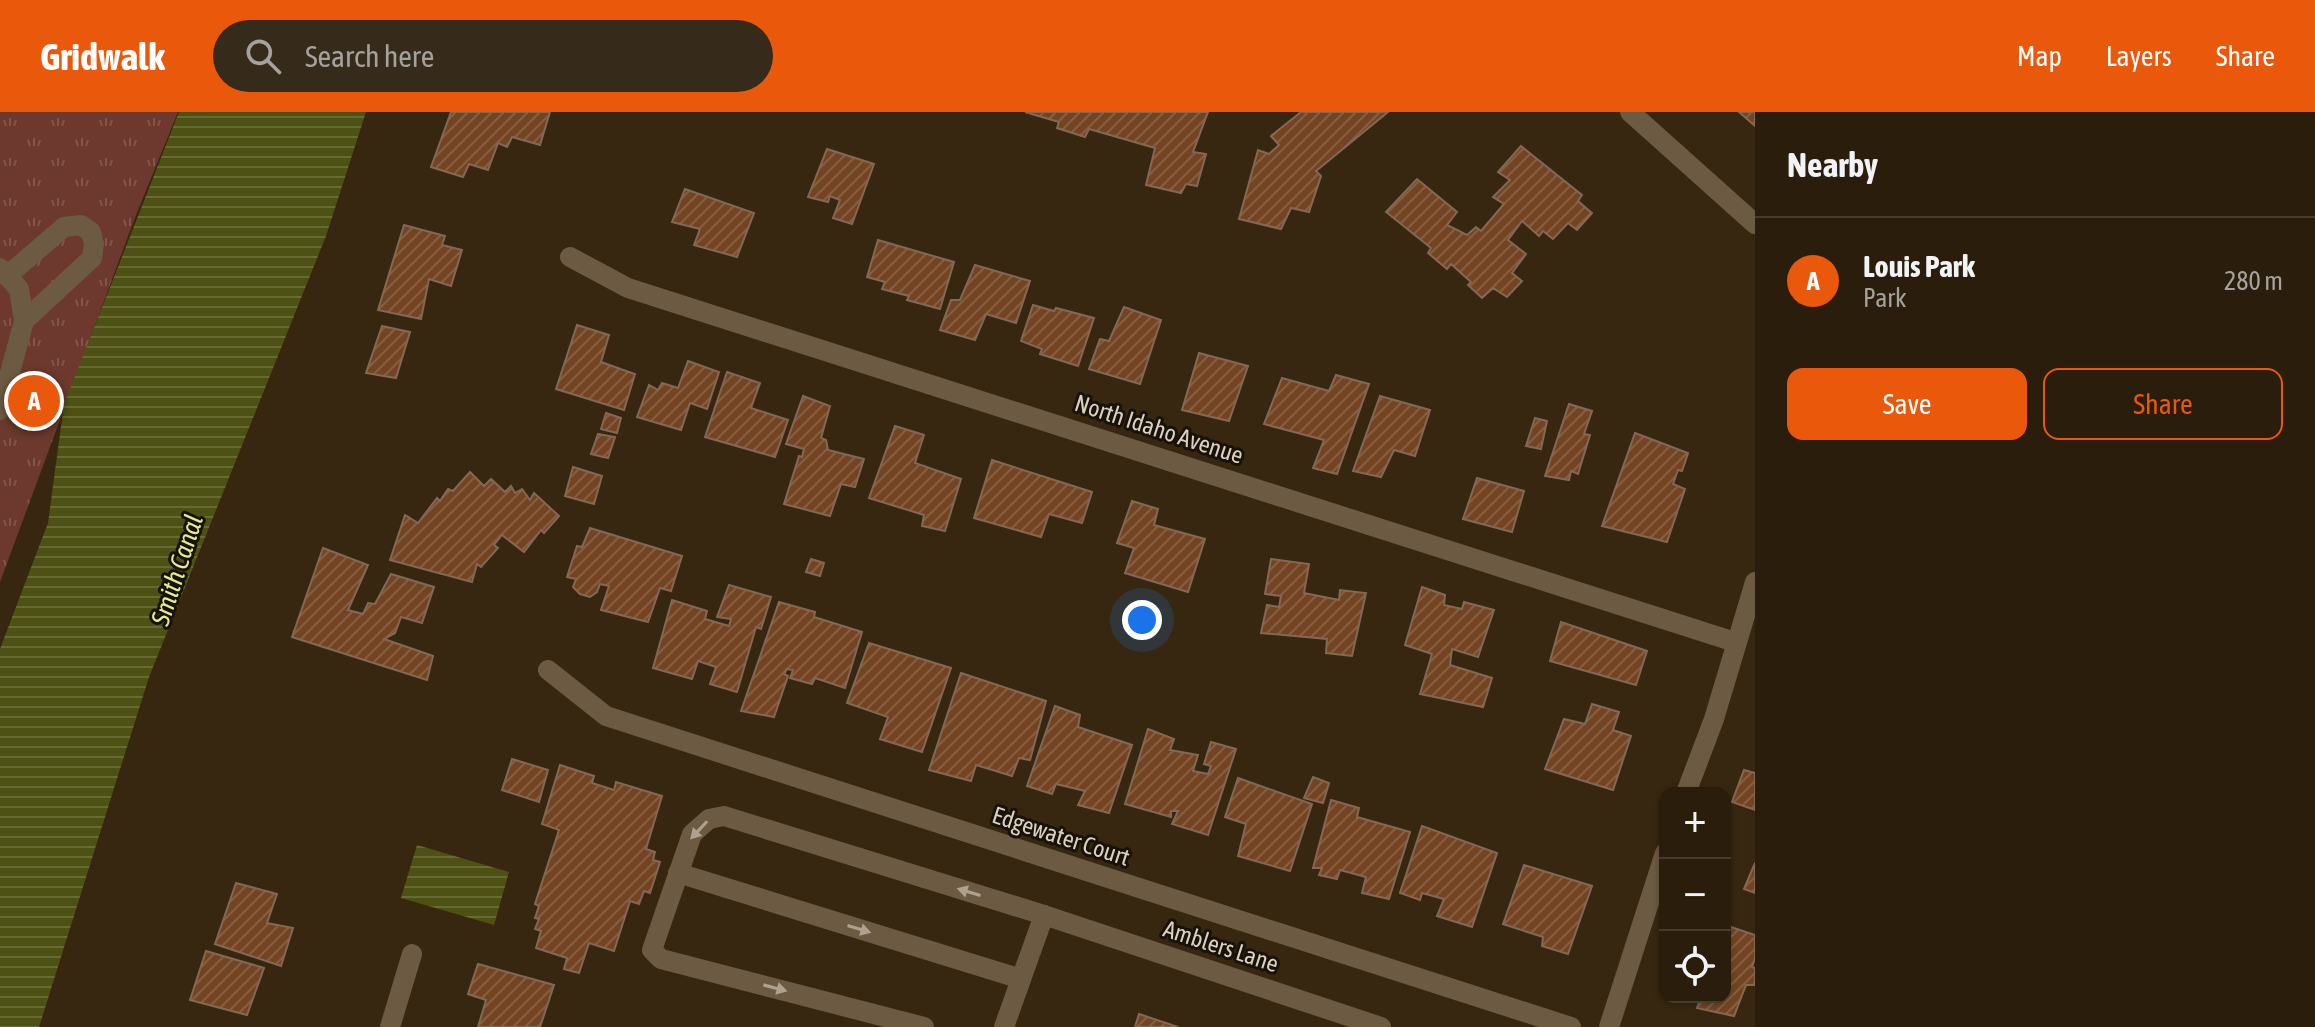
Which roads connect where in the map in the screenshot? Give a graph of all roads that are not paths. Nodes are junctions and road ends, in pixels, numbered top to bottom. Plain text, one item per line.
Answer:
1 (1630, 112) edge
2 (1755, 224) edge
3 (570, 257) dead end
4 (4, 272) edge
5 (24, 321) junction
6 (0, 410) edge
7 (1755, 582) edge
8 (1735, 642) junction
9 (548, 670) dead end
10 (1688, 787) edge
11 (1663, 859) edge
12 (678, 873) junction
13 (1044, 915) junction
14 (412, 954) dead end
15 (1021, 979) junction
16 (390, 1027) edge
17 (924, 1027) edge
18 (1004, 1027) edge
19 (1381, 1027) edge
20 (1571, 1027) edge
21 (1609, 1027) edge

1 - 2 street
3 - 8 street, North Idaho Avenue
4 - 5 street
4 - 5 street
5 - 6 street
7 - 8 street
8 - 10 street
9 - 20 street, Edgewater Court
11 - 21 street
13 -> 12 street, Amblers Lane
12 -> 15 street
12 -> 17 street, Amblers Lane
13 - 15 street
13 - 19 street, Amblers Lane
14 - 16 street
15 - 18 street

